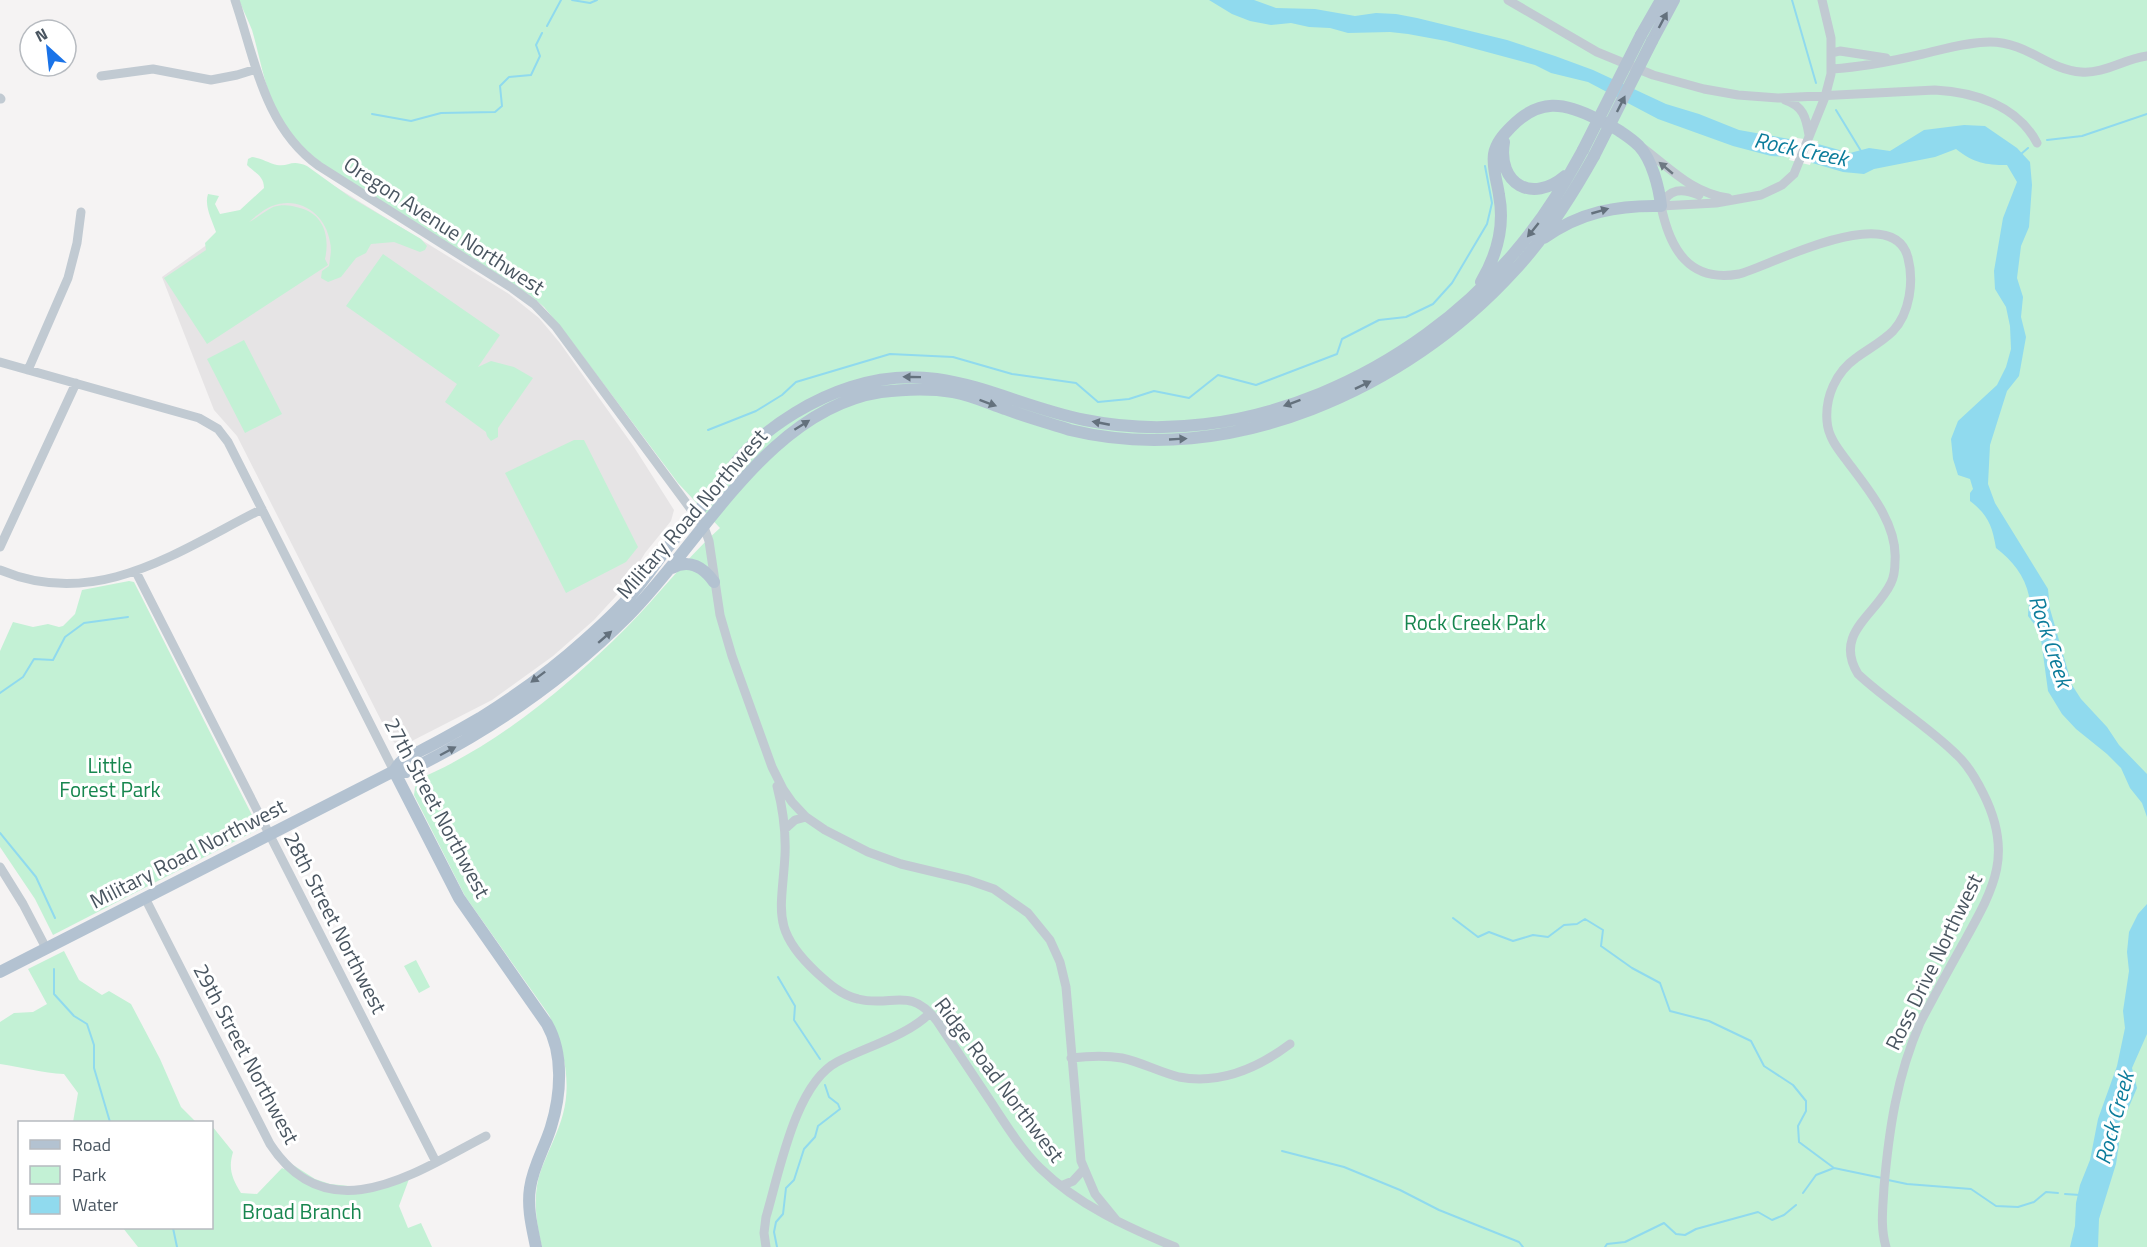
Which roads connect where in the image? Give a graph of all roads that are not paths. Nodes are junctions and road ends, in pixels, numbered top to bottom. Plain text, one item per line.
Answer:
1 (234, 0) edge
2 (1508, 0) edge
3 (1661, 0) edge
4 (1674, 0) edge
5 (1822, 0) edge
6 (1647, 38) junction
7 (1832, 53) junction
8 (2147, 56) edge
9 (1898, 59) junction
10 (256, 69) junction
11 (1832, 69) junction
12 (101, 76) dead end
13 (1825, 97) junction
14 (1778, 98) junction
15 (1506, 132) junction
16 (1809, 135) junction
17 (2037, 143) dead end
18 (1638, 145) junction
19 (1589, 153) junction
20 (1573, 169) junction
21 (1719, 197) junction
22 (1736, 199) junction
23 (1661, 206) junction
24 (81, 212) dead end
25 (1532, 250) junction
26 (1473, 296) junction
27 (0, 362) edge
28 (28, 370) junction
29 (76, 383) junction
30 (261, 508) junction
31 (694, 515) junction
32 (704, 527) junction
33 (0, 547) edge
34 (671, 569) junction
35 (0, 570) edge
36 (136, 572) junction
37 (714, 582) junction
38 (394, 771) junction
39 (774, 773) junction
40 (806, 817) junction
41 (785, 829) junction
42 (270, 835) junction
43 (0, 867) edge
44 (145, 898) junction
45 (46, 948) junction
46 (0, 972) edge
47 (930, 1013) junction
48 (1290, 1044) dead end
49 (1071, 1058) junction
50 (486, 1136) dead end
51 (436, 1162) junction
52 (1084, 1169) junction
53 (1061, 1186) junction
54 (1117, 1221) junction
55 (536, 1247) edge
56 (766, 1247) edge
57 (1175, 1247) edge
58 (1886, 1247) edge

1 - 10 street, Oregon Avenue Northwest
2 - 14 street
3 - 6 main road, Military Road Northwest
6 -> 4 main road, Military Road Northwest
5 - 7 street
6 - 19 main road, Military Road Northwest, bridge
7 - 9 street
7 - 11 street
8 - 9 street
9 - 11 street
10 - 12 street
10 - 31 street, Oregon Avenue Northwest
11 - 13 street
13 - 14 street
13 - 16 street
13 - 17 street
14 - 16 street
15 - 18 main road
15 - 20 main road
15 - 26 main road
16 - 22 street
21 -> 18 street
18 - 23 main road
19 - 20 main road, Military Road Northwest
19 - 25 main road, Military Road Northwest
20 -> 26 main road, Military Road Northwest
21 - 22 street
21 - 23 street
22 - 23 street
25 -> 23 main road
23 - 58 street, Ross Drive Northwest
24 - 28 street
32 -> 25 main road, Military Road Northwest
26 -> 31 main road, Military Road Northwest
27 - 28 street
28 - 29 street
29 - 30 street, 27th Street Northwest
29 - 33 street
30 - 36 street
30 - 38 street, 27th Street Northwest
31 - 32 street, Oregon Avenue Northwest
31 -> 38 main road, Military Road Northwest
32 - 34 main road, Military Road Northwest
32 - 37 street
34 - 37 main road
38 -> 34 main road, Military Road Northwest
35 - 36 street
36 - 42 street, 28th Street Northwest
37 - 39 street
38 - 42 main road, Military Road Northwest
38 - 55 main road, 27th Street Northwest
39 - 40 street
39 - 41 street, Ridge Road Northwest
40 - 41 street
40 - 49 street
41 - 47 street, Ridge Road Northwest
42 - 44 main road, Military Road Northwest
42 - 51 street, 28th Street Northwest
43 - 45 street
44 - 45 main road, Military Road Northwest
44 - 51 street, 29th Street Northwest
45 - 46 main road, Military Road Northwest
47 - 53 street, Ridge Road Northwest
47 - 56 street
48 - 49 street
49 - 52 street
50 - 51 street, 29th Street Northwest
52 - 53 street
52 - 54 street
53 - 54 street, Ridge Road Northwest
54 - 57 street, Ridge Road Northwest

